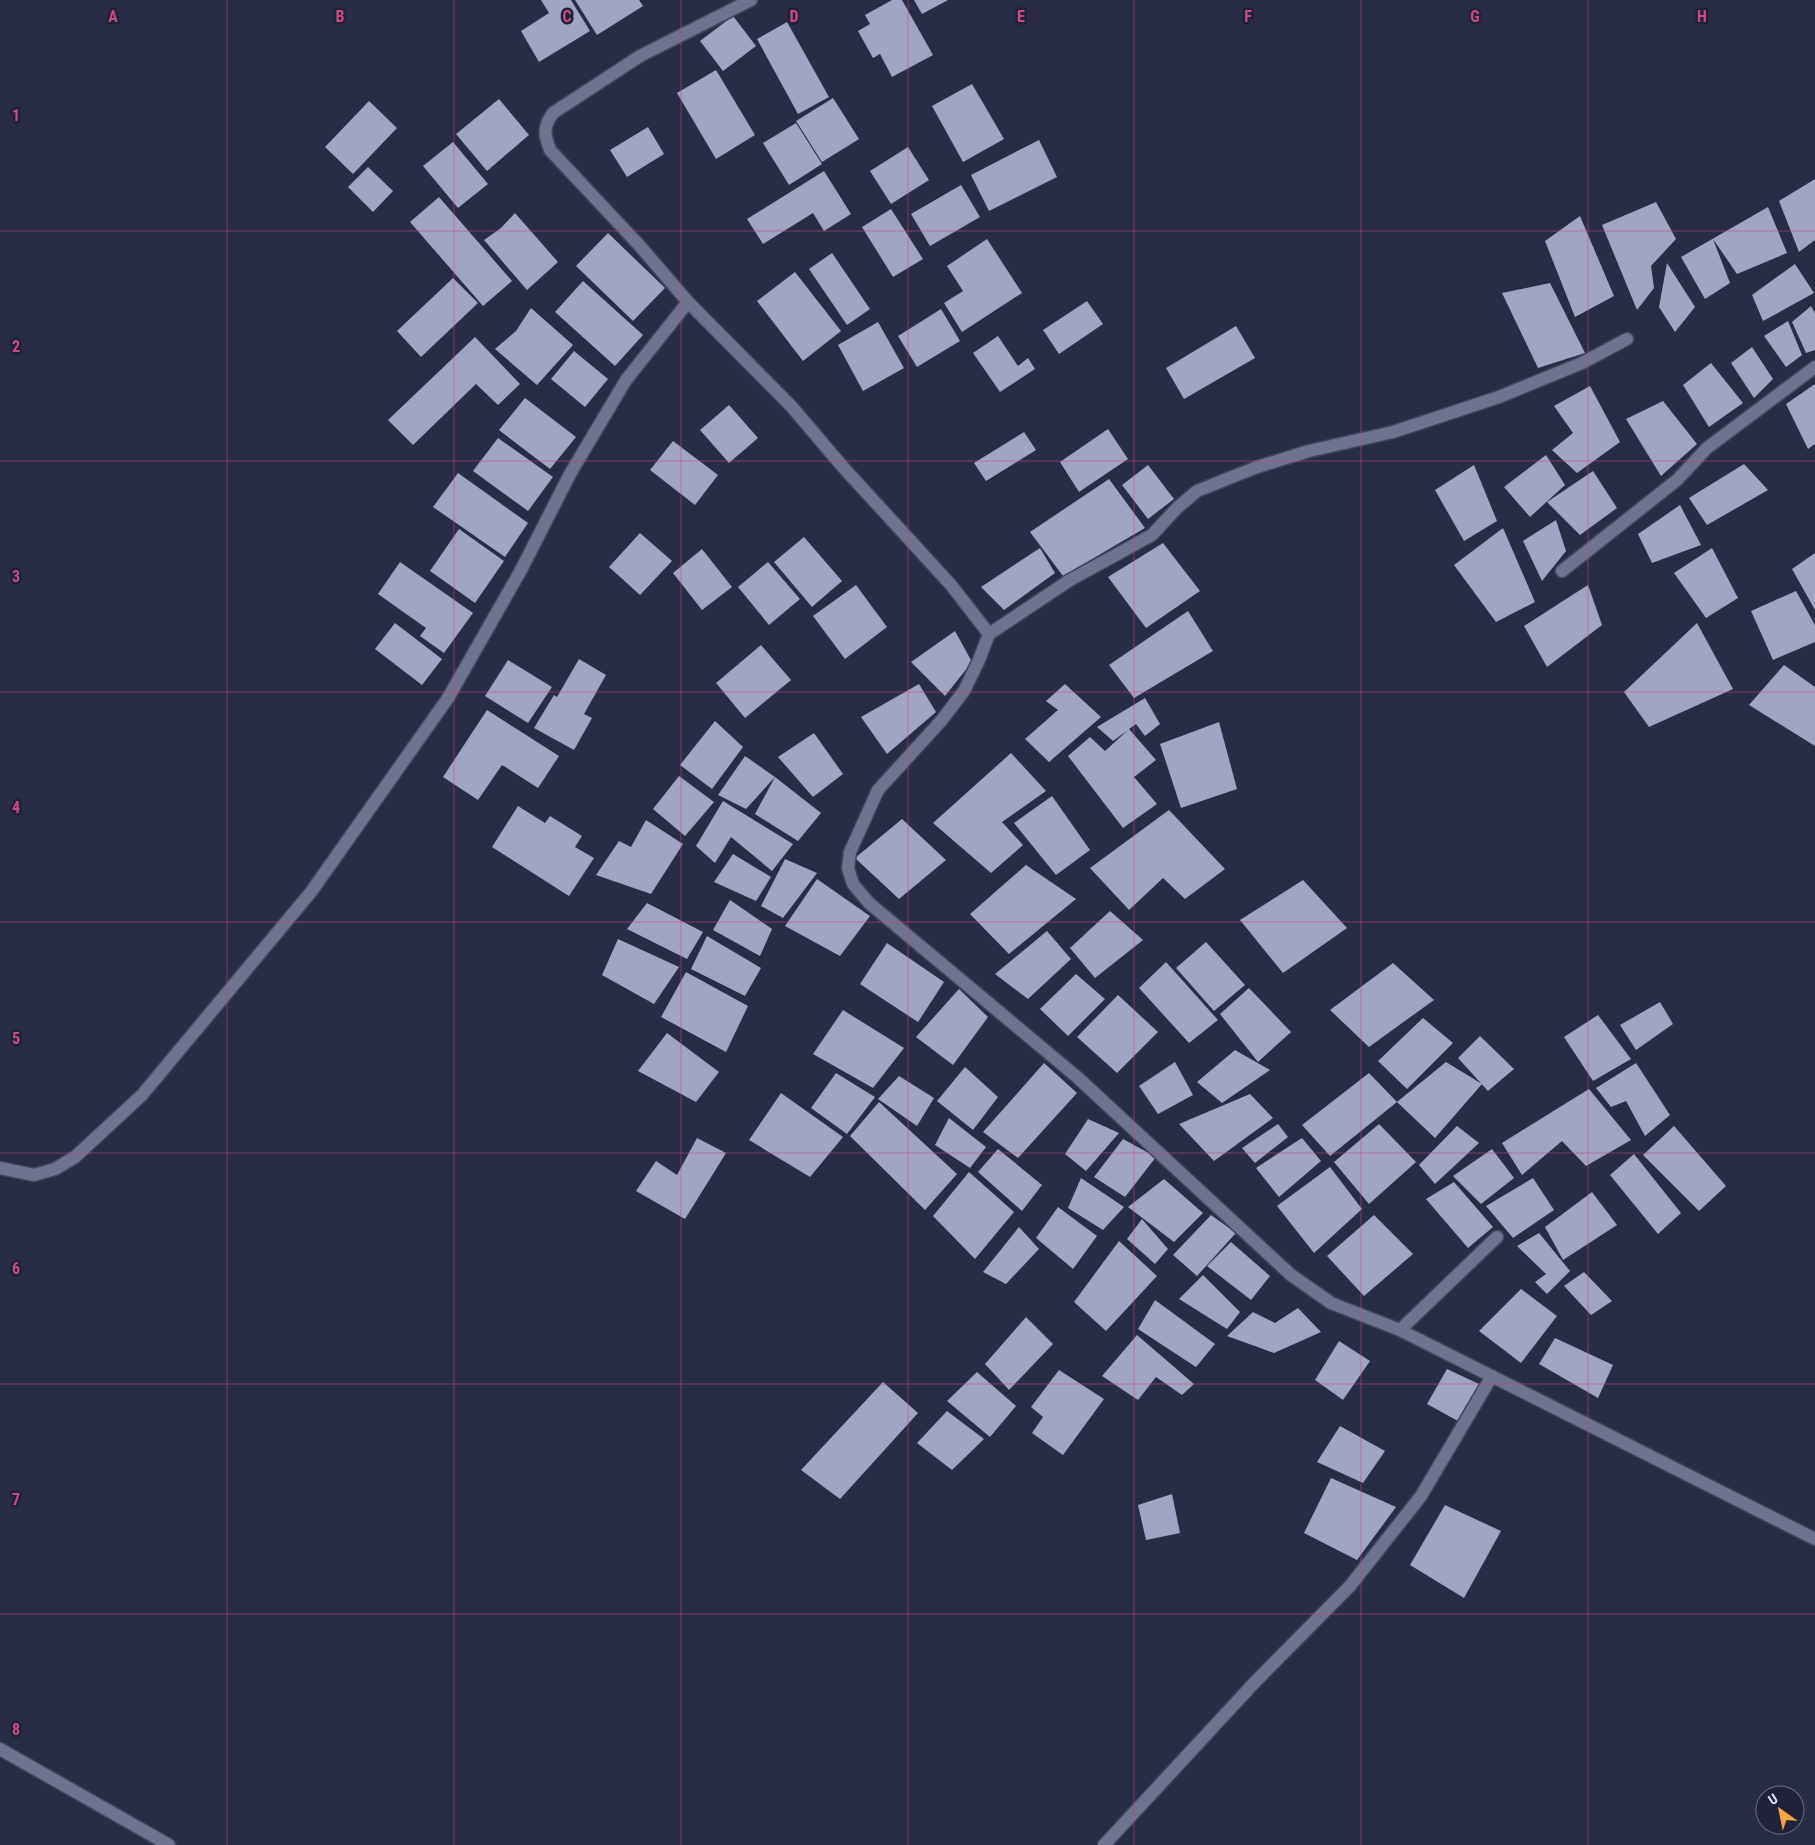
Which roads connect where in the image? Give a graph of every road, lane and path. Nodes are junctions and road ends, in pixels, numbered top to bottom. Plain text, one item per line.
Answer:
1 (751, 0) edge
2 (688, 302) junction
3 (1627, 339) dead end
4 (1815, 367) edge
5 (1562, 571) dead end
6 (990, 634) junction
7 (0, 1168) edge
8 (1497, 1237) dead end
9 (1400, 1330) junction
10 (1492, 1376) junction
11 (1815, 1539) edge
12 (0, 1749) edge
13 (169, 1845) edge
14 (1104, 1845) edge

1 - 2 street
2 - 6 street
2 - 7 street
3 - 6 street
4 - 5 street
6 - 9 street
8 - 9 street
9 - 10 street
10 - 11 street
10 - 14 street
12 - 13 street

